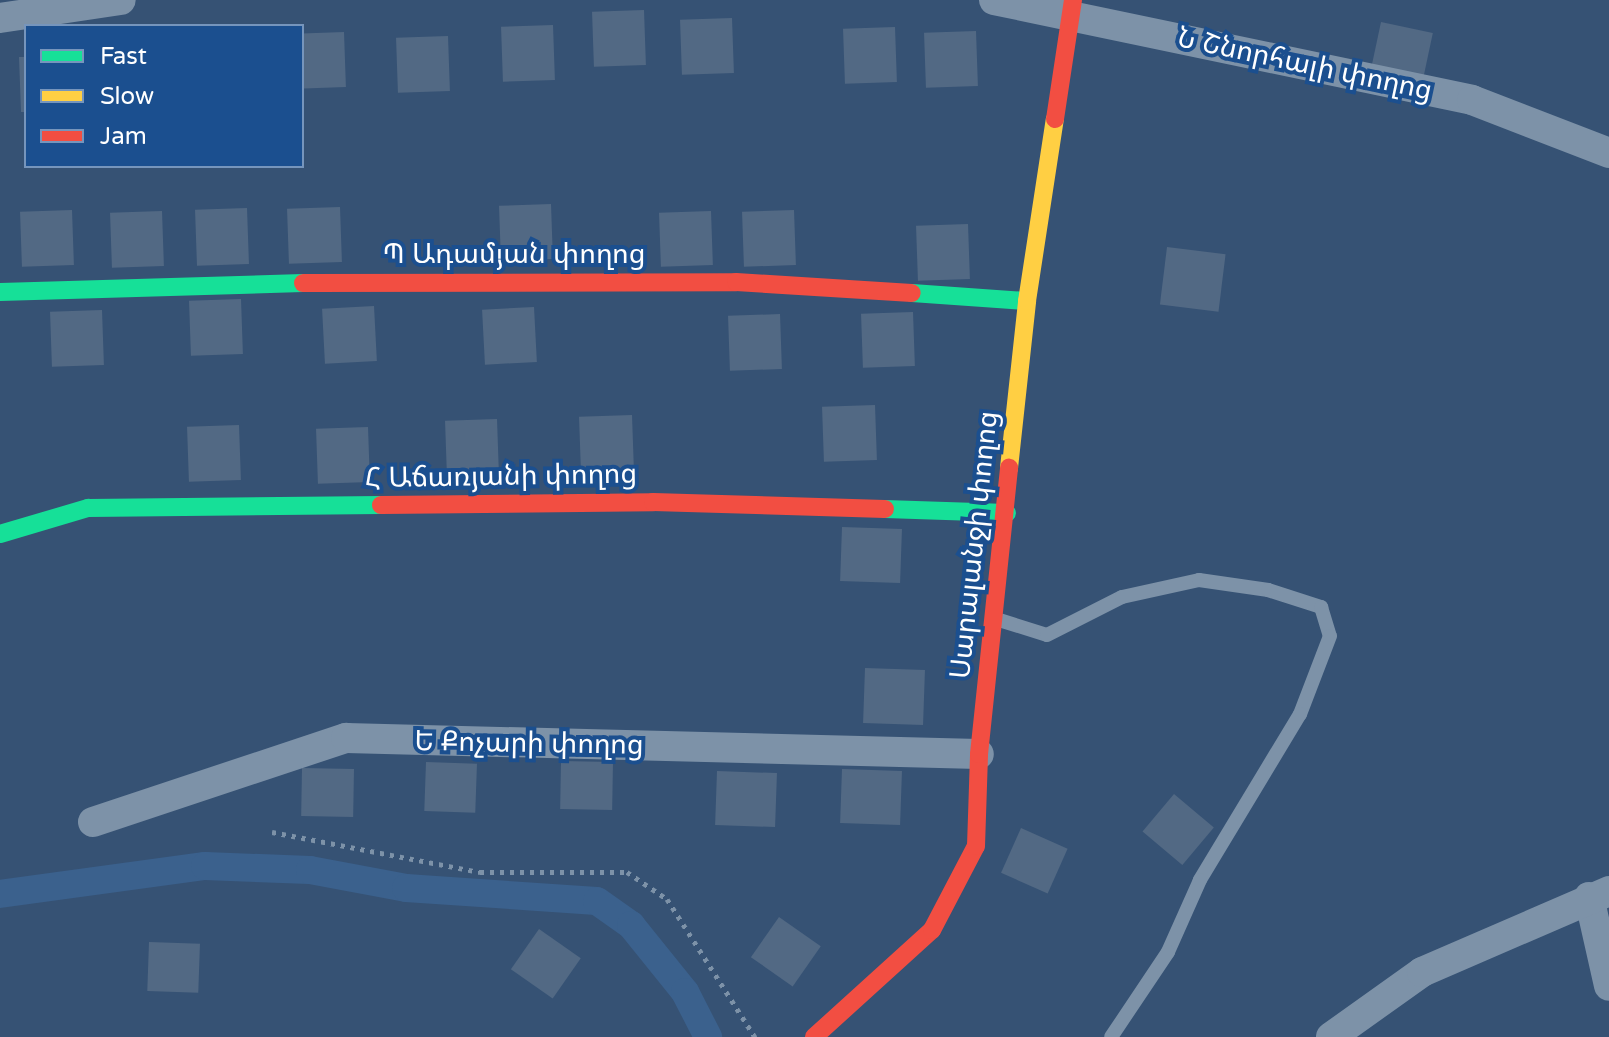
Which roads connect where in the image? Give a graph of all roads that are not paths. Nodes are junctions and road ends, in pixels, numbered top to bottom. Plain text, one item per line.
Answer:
1 (121, 0) edge
2 (994, 0) edge
3 (1070, 6) edge
4 (0, 18) edge
5 (1609, 153) edge
6 (0, 292) edge
7 (1027, 301) junction
8 (1007, 513) junction
9 (0, 534) edge
10 (995, 618) junction
11 (979, 754) junction
12 (93, 822) dead end
13 (1599, 894) edge
14 (1609, 986) edge
15 (814, 1037) edge
16 (1111, 1037) edge
17 (1331, 1037) edge

1 - 4 street
2 - 3 street, Ն Շնորհալի փողոց
3 - 5 street, Ն Շնորհալի փողոց
3 - 7 street, Սարալանջի փողոց
6 - 7 street, Պ Ադամյան փողոց
7 - 8 street, Սարալանջի փողոց
8 - 9 street, Հ Աճառյանի փողոց
8 - 10 street, Սարալանջի փողոց
10 - 11 street, Սարալանջի փողոց
10 - 16 lane
11 - 12 street, Ե Քոչարի փողոց
11 - 15 street, Սարալանջի փողոց
13 - 14 street
13 - 17 street

